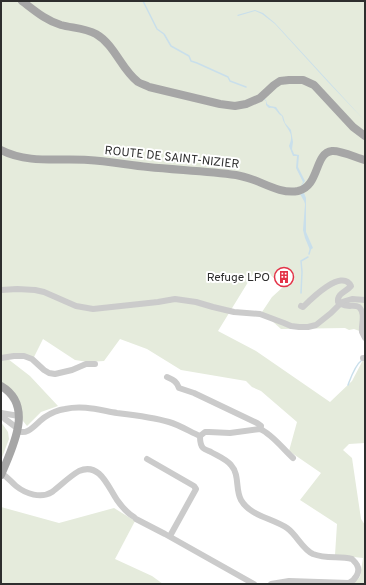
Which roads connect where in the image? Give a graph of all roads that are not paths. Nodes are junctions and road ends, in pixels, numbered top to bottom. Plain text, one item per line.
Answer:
1 (22, 1) edge
2 (365, 136) edge
3 (1, 150) edge
4 (365, 160) edge
5 (1, 290) edge
6 (365, 300) edge
7 (341, 304) junction
8 (300, 306) dead end
9 (365, 338) edge
10 (1, 358) edge
11 (95, 364) dead end
12 (167, 377) dead end
13 (1, 386) edge
14 (1, 413) edge
15 (19, 416) junction
16 (17, 429) junction
17 (260, 429) junction
18 (200, 436) junction
19 (293, 458) dead end
20 (147, 459) dead end
21 (1, 474) edge
22 (170, 536) junction
23 (254, 584) edge
24 (271, 584) edge

1 - 2 main road
3 - 4 main road, ROUTE DE SAINT-NIZIER
5 - 7 street
6 - 7 street
7 - 8 street
7 - 9 street
10 - 11 street
12 - 17 street
13 - 15 main road
14 - 15 street
14 - 16 street
15 - 16 main road
16 - 18 street
16 - 21 main road
17 - 18 street
17 - 19 street
18 - 24 street
20 - 22 street
21 - 22 street
22 - 23 street

